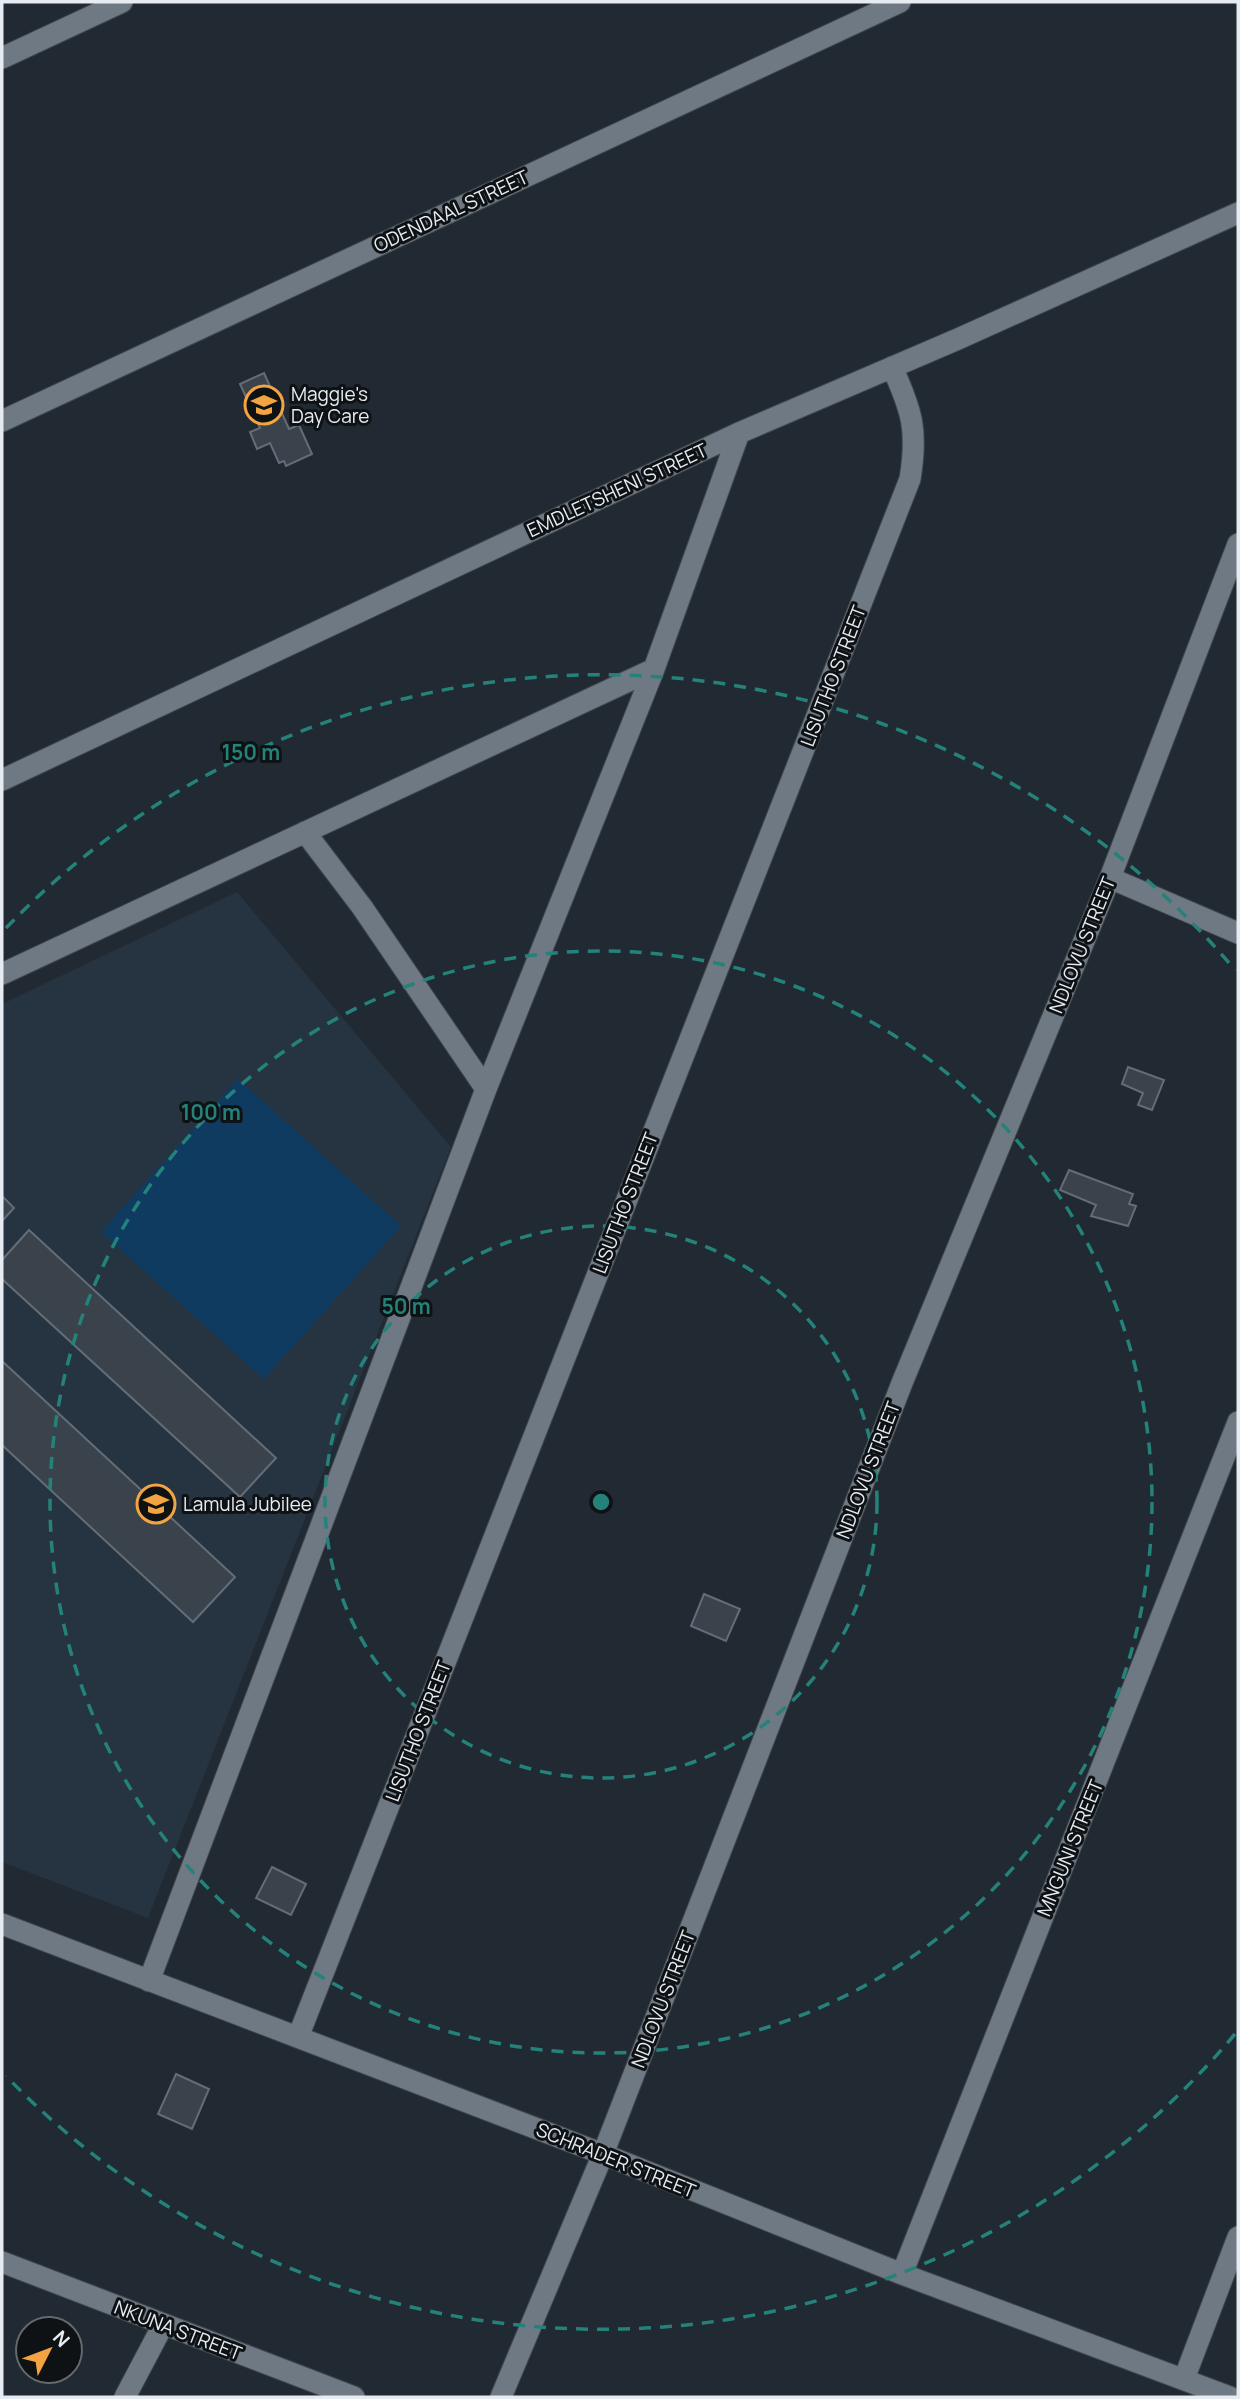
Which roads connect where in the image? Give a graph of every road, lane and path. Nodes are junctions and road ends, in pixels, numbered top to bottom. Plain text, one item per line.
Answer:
1 (122, 2) edge
2 (900, 2) edge
3 (2, 58) edge
4 (1238, 213) edge
5 (892, 367) junction
6 (2, 421) edge
7 (739, 433) junction
8 (1238, 544) edge
9 (654, 669) junction
10 (2, 780) edge
11 (305, 832) junction
12 (1110, 878) junction
13 (1238, 933) edge
14 (2, 974) edge
15 (486, 1089) junction
16 (1238, 1422) edge
17 (2, 1924) edge
18 (149, 1981) junction
19 (298, 2037) junction
20 (603, 2154) junction
21 (1238, 2237) edge
22 (2, 2262) edge
23 (902, 2274) junction
24 (163, 2325) junction
25 (1184, 2379) junction
26 (125, 2397) edge
27 (354, 2397) edge
28 (501, 2397) edge
29 (1230, 2397) edge

1 - 3 street
2 - 6 street, ODENDAAL STREET
4 - 5 street, EMDLETSHENI STREET
5 - 7 street, EMDLETSHENI STREET
5 - 19 street, LISUTHO STREET
7 - 9 street
7 - 10 street, EMDLETSHENI STREET
8 - 12 street, NDLOVU STREET
9 - 11 street
9 - 15 street
11 - 14 street
11 - 15 street
12 - 13 street
12 - 20 street, NDLOVU STREET
15 - 18 street
16 - 23 street, MNGUNI STREET
17 - 18 street, SCHRADER STREET
18 - 19 street, SCHRADER STREET
19 - 20 street, SCHRADER STREET
20 - 23 street, SCHRADER STREET
20 - 28 street, NDLOVU STREET
21 - 25 street
22 - 24 street, NKUNA STREET
23 - 25 street, SCHRADER STREET
24 - 26 street
24 - 27 street, NKUNA STREET
25 - 29 street, SCHRADER STREET

